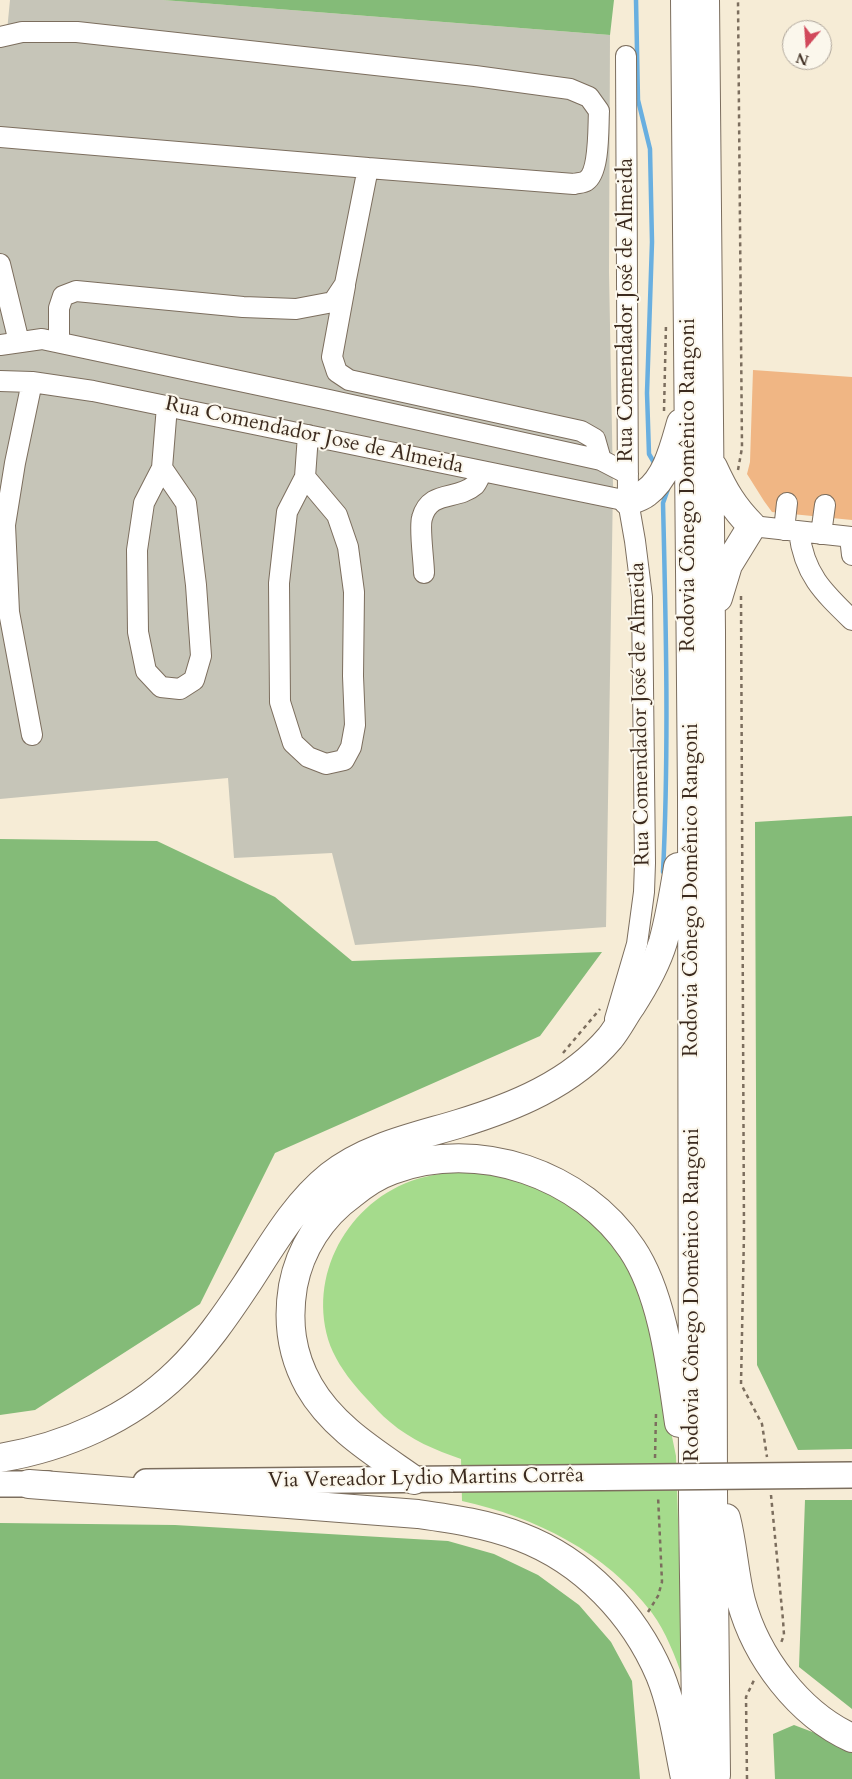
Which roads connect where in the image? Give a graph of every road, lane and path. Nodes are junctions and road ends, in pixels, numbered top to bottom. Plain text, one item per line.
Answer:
1 (685, 0) edge
2 (705, 0) edge
3 (738, 0) edge
4 (0, 37) edge
5 (626, 56) dead end
6 (0, 137) edge
7 (595, 163) junction
8 (626, 167) junction
9 (368, 168) junction
10 (0, 264) edge
11 (346, 284) junction
12 (59, 342) junction
13 (10, 344) edge
14 (0, 381) edge
15 (32, 382) junction
16 (688, 398) junction
17 (167, 406) junction
18 (308, 435) junction
19 (709, 458) junction
20 (601, 460) junction
21 (162, 468) junction
22 (482, 471) junction
23 (628, 474) junction
24 (738, 474) dead end
25 (305, 476) junction
26 (628, 501) junction
27 (787, 503) dead end
28 (825, 505) dead end
29 (752, 526) junction
30 (792, 531) junction
31 (821, 534) junction
32 (851, 543) edge
33 (424, 573) dead end
34 (741, 595) dead end
35 (852, 620) edge
36 (711, 630) junction
37 (32, 734) dead end
38 (692, 797) junction
39 (610, 1037) junction
40 (0, 1458) edge
41 (768, 1465) dead end
42 (852, 1475) edge
43 (414, 1480) junction
44 (0, 1484) edge
45 (29, 1484) junction
46 (770, 1494) dead end
47 (703, 1500) junction
48 (768, 1661) junction
49 (852, 1738) edge
50 (685, 1779) edge
51 (697, 1779) edge
52 (716, 1779) edge
53 (747, 1779) edge

1 - 16 highway, Rodovia Cônego Domênico Rangoni
2 - 19 highway, Rodovia Cônego Domênico Rangoni
3 - 24 path
4 - 7 street
5 - 8 street, Rua Comendador José de Almeida
6 - 9 street
7 - 8 street
7 - 9 street
8 - 23 street, Rua Comendador José de Almeida
9 - 11 street
10 - 13 street
11 - 12 street
11 - 20 street
12 - 13 street
12 - 20 street
14 - 15 street, Rua Comendador Jose de Almeida
15 - 17 street, Rua Comendador Jose de Almeida
15 - 37 street
16 - 26 highway
16 - 38 highway, Rodovia Cônego Domênico Rangoni
17 - 18 street, Rua Comendador Jose de Almeida
17 - 21 street
18 - 22 street, Rua Comendador Jose de Almeida
18 - 25 street
19 - 29 highway
19 - 36 highway, Rodovia Cônego Domênico Rangoni
20 - 23 street
21 - 21 street
22 - 26 street, Rua Comendador Jose de Almeida
22 - 33 street
23 - 26 street, Rua Comendador José de Almeida
25 - 25 street
26 - 39 street, Rua Comendador José de Almeida
27 - 30 street
28 - 31 street
29 - 30 street
29 - 36 highway
30 - 31 street
30 - 35 street
31 - 32 street
34 - 41 path
36 - 47 highway, Rodovia Cônego Domênico Rangoni
38 - 39 highway
38 - 47 highway, Rodovia Cônego Domênico Rangoni
39 - 40 highway
42 - 43 main road, Via Vereador Lydio Martins Corrêa, bridge
43 - 45 main road, Via Vereador Lydio Martins Corrêa
43 - 47 highway
44 - 45 main road, Via Vereador Lydio Martins Corrêa
45 - 50 highway
46 - 48 path
47 - 48 highway
47 - 51 highway, Rodovia Cônego Domênico Rangoni
47 - 52 highway, Rodovia Cônego Domênico Rangoni
48 - 49 highway
48 - 53 path

